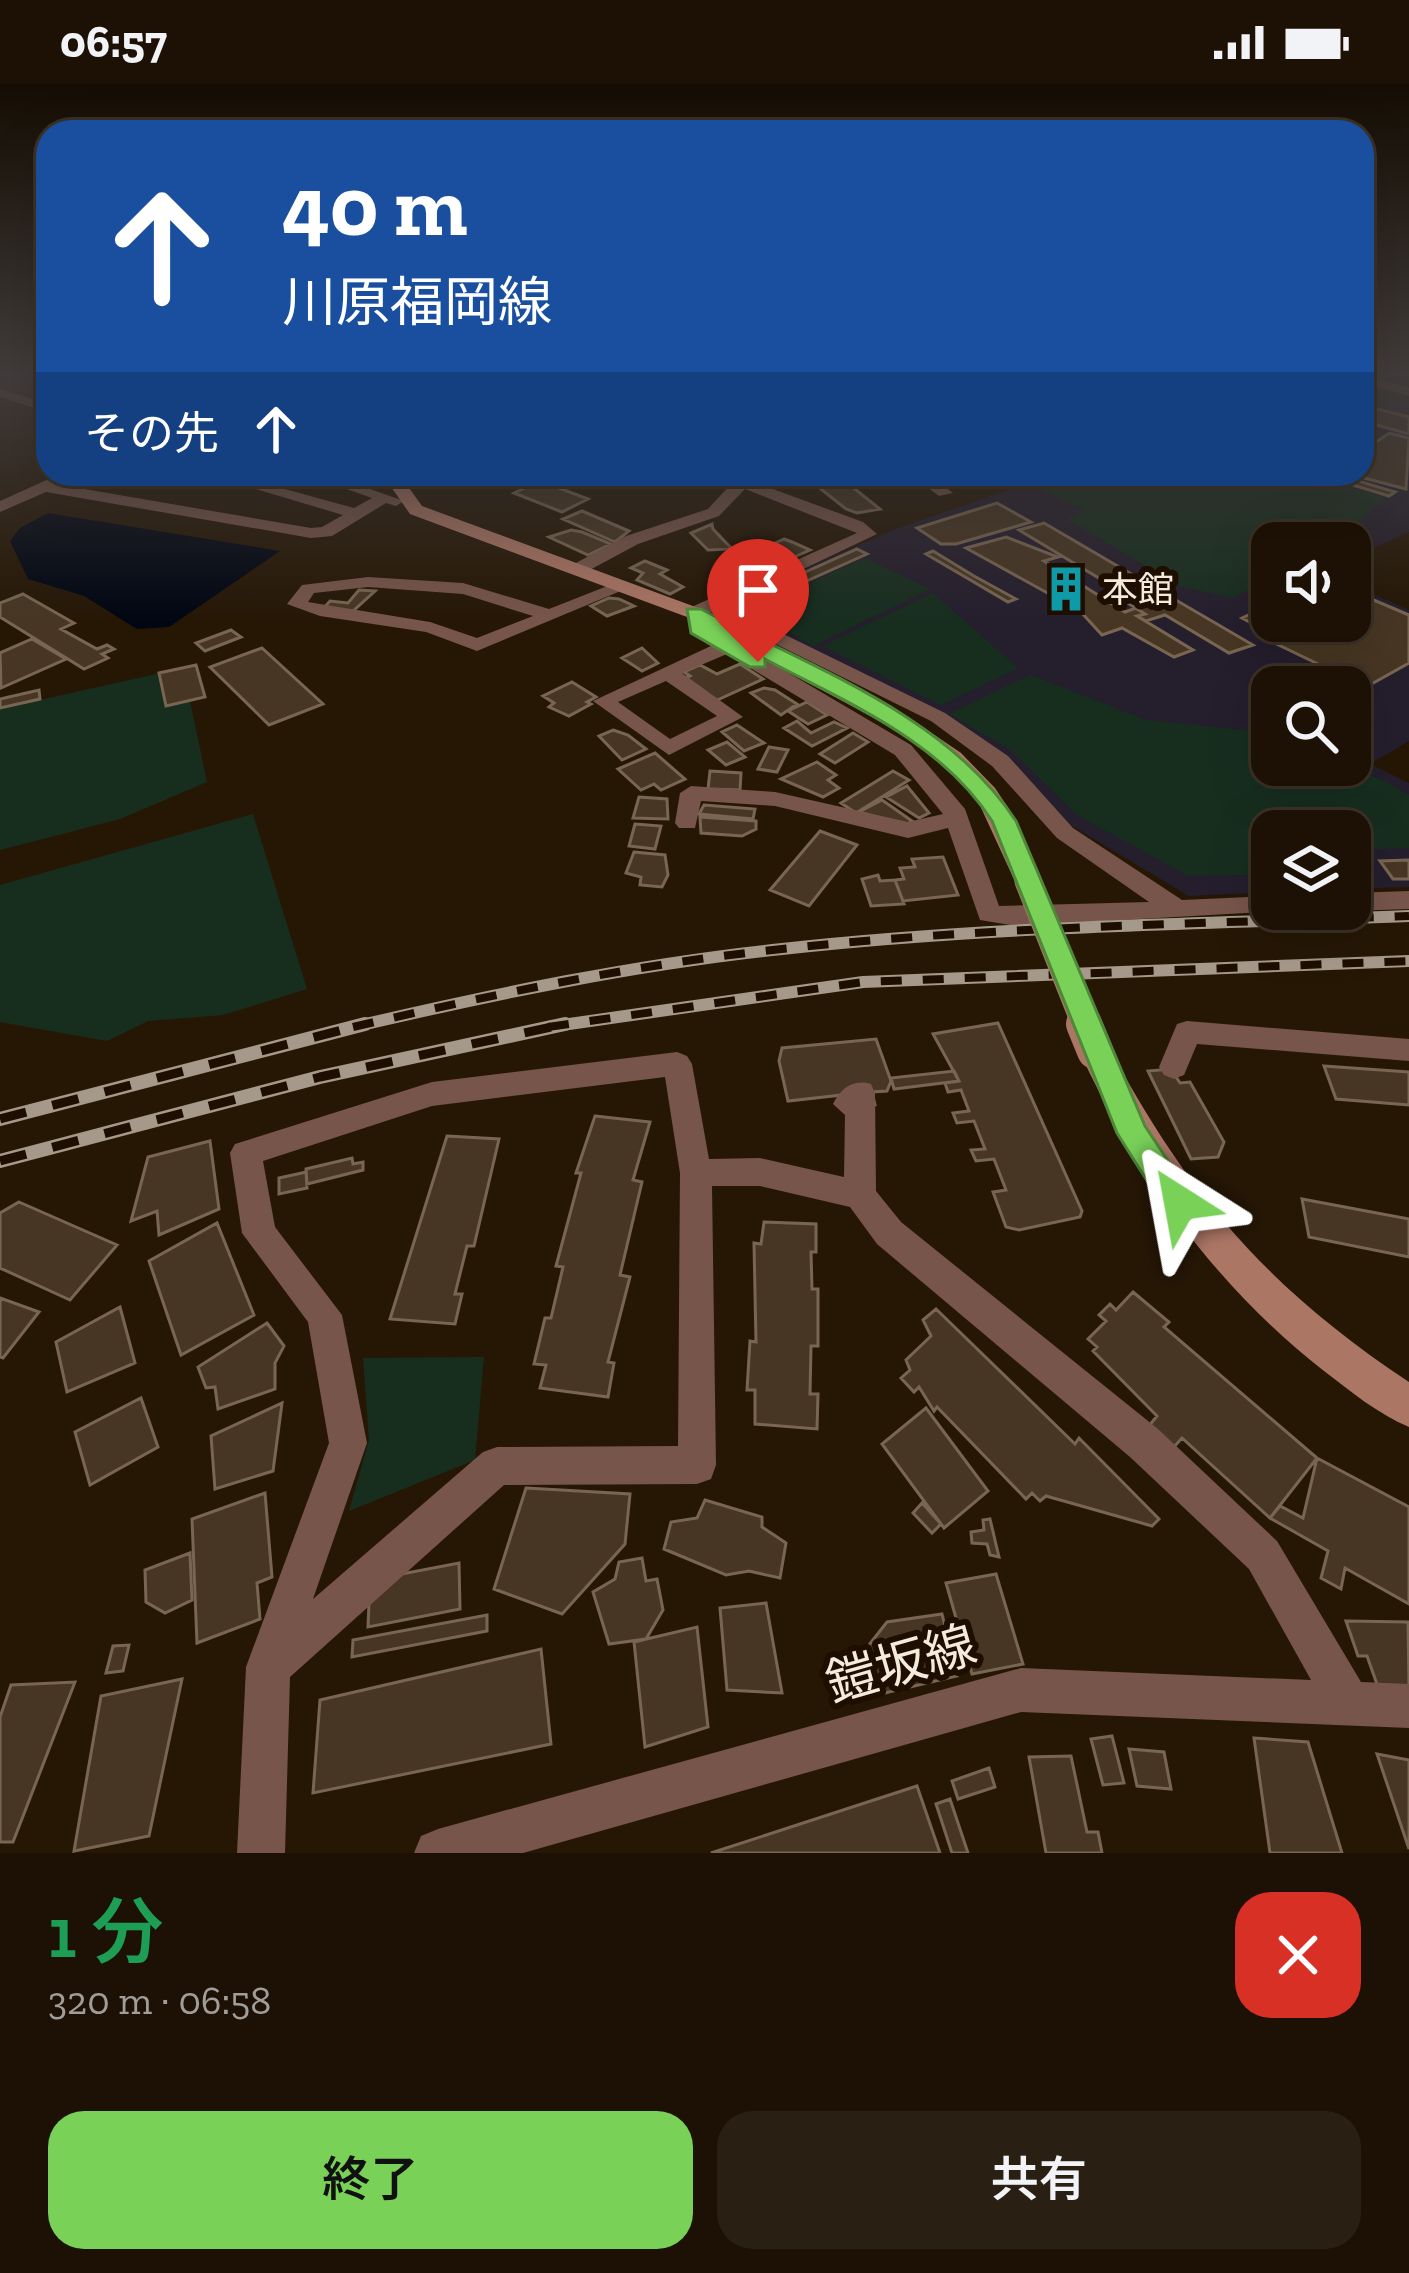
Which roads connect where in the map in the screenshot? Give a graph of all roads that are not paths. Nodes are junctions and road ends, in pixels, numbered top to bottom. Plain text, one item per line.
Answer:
1 (256, 486) edge
2 (387, 486) edge
3 (736, 486) edge
4 (757, 486) edge
5 (935, 486) edge
6 (44, 487) joint
7 (945, 493) dead end
8 (0, 507) edge
9 (356, 514) junction
10 (580, 568) junction
11 (626, 585) junction
12 (702, 609) junction
13 (548, 616) junction
14 (728, 646) junction
15 (668, 672) junction
16 (956, 818) junction
17 (687, 823) dead end
18 (1409, 900) edge
19 (1371, 901) edge
20 (1251, 906) edge
21 (1177, 909) junction
22 (1409, 1050) edge
23 (1174, 1067) dead end
24 (848, 1104) dead end
25 (697, 1173) junction
26 (860, 1196) junction
27 (1409, 1406) edge
28 (268, 1667) junction
29 (1348, 1702) junction
30 (1409, 1706) edge
31 (261, 1853) edge
32 (438, 1853) edge

1 - 9 street
2 - 9 street
2 - 10 main road
3 - 10 street
4 - 12 street
5 - 7 street
6 - 8 street
6 - 9 street
10 - 11 main road
11 - 12 main road
11 - 13 street
12 - 14 street
12 - 21 street
12 - 27 main road, bridge
13 - 13 street
14 - 15 street
14 - 16 street
15 - 15 street
16 - 17 street
16 - 21 street
18 - 19 street
20 - 21 street
22 - 23 street
24 - 26 street
25 - 26 street
25 - 28 street
25 - 28 street
26 - 29 street
28 - 31 street
29 - 30 street, 鎧坂線
29 - 32 street, 鎧坂線

